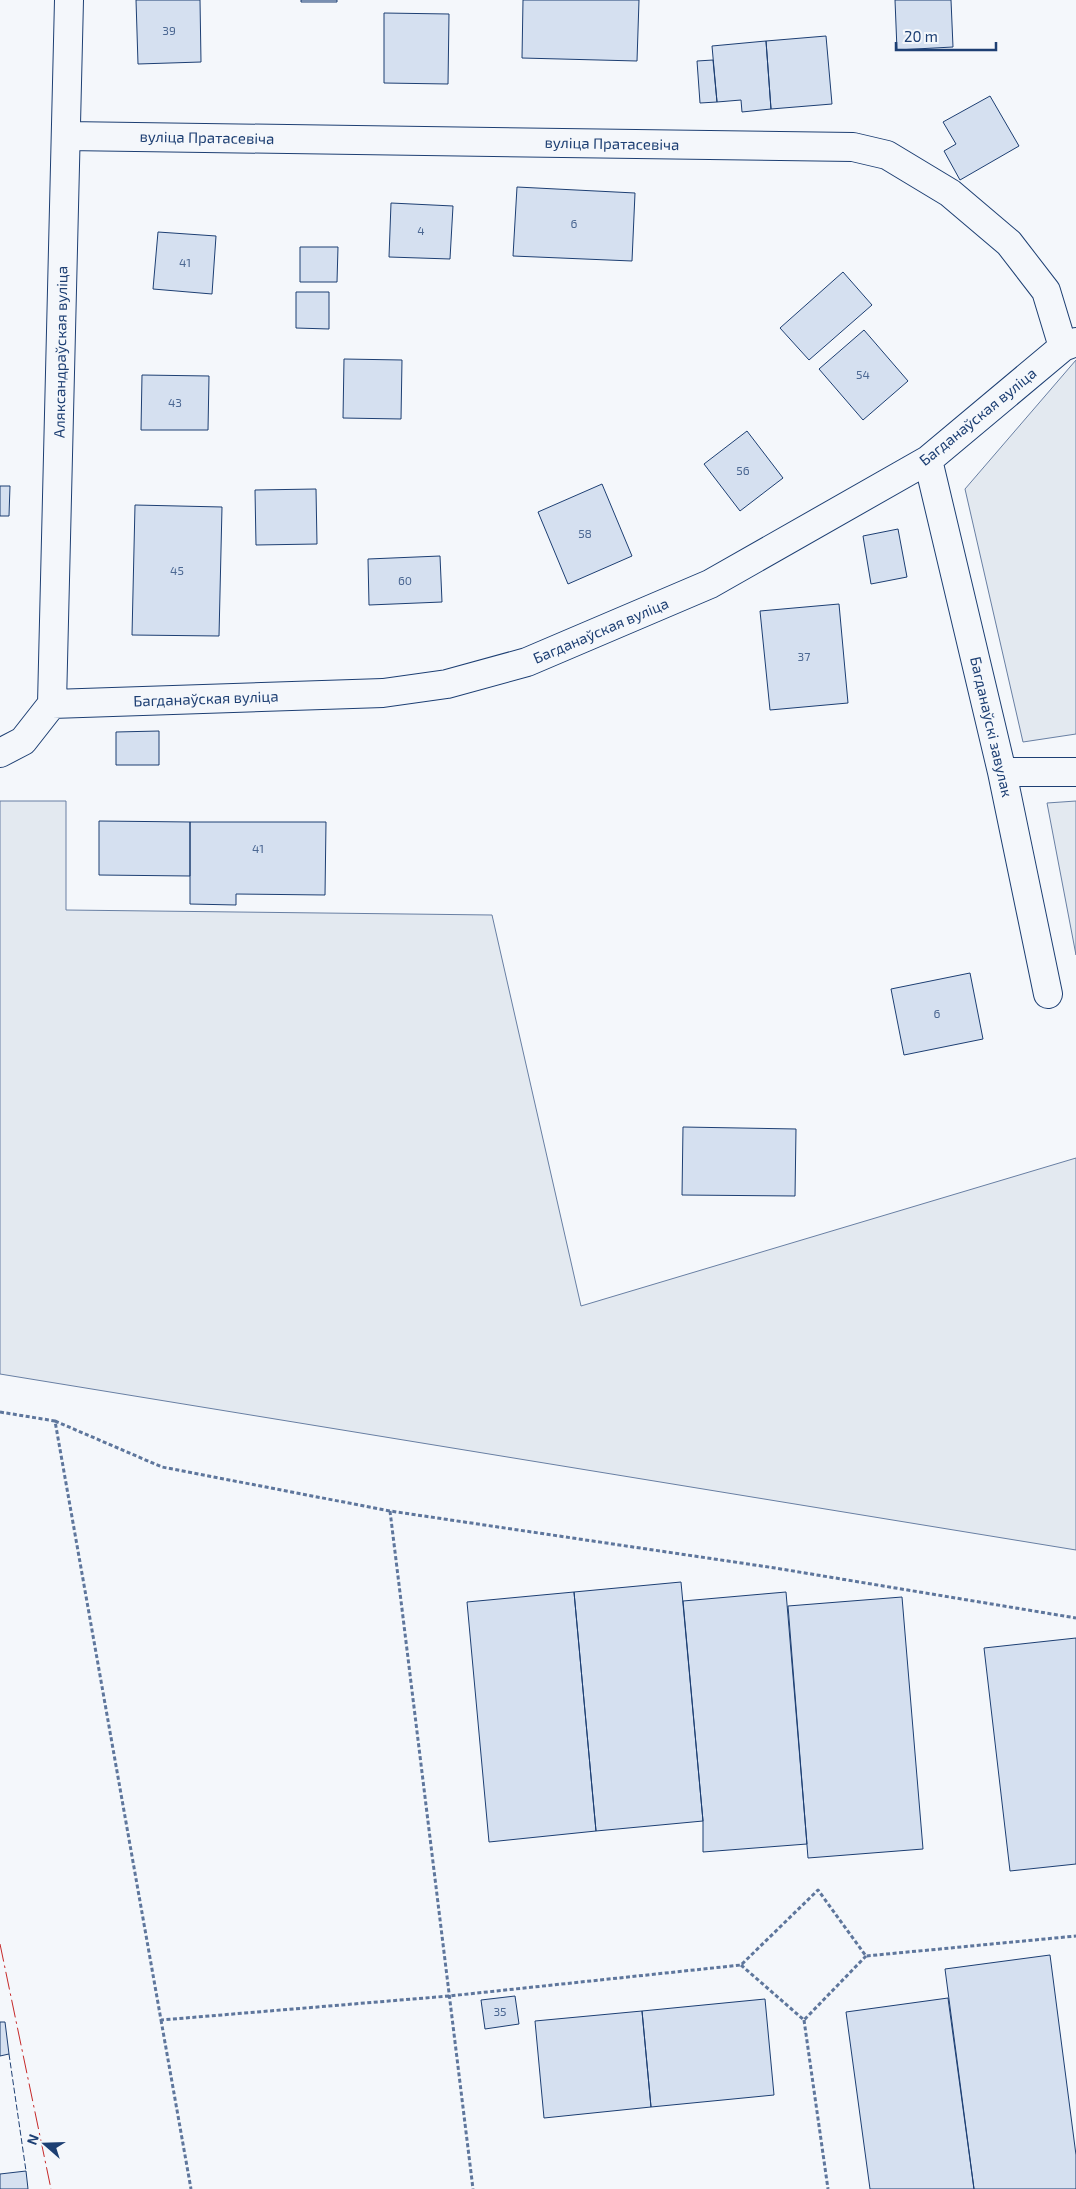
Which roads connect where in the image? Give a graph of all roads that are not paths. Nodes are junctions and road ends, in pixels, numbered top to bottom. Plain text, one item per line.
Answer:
1 (69, 0) edge
2 (67, 136) junction
3 (1070, 344) edge
4 (928, 460) junction
5 (52, 704) junction
6 (0, 753) edge
7 (1002, 772) junction
8 (1076, 772) edge
9 (1048, 994) dead end

1 - 2 street, Аляксандраўская вуліца
2 - 3 street, вуліца Пратасевіча
2 - 5 street, Аляксандраўская вуліца
3 - 4 street, Багданаўская вуліца
4 - 5 street, Багданаўская вуліца
4 - 7 street, Багданаўскі завулак
5 - 6 street
7 - 8 street
7 - 9 street, Багданаўскі завулак

